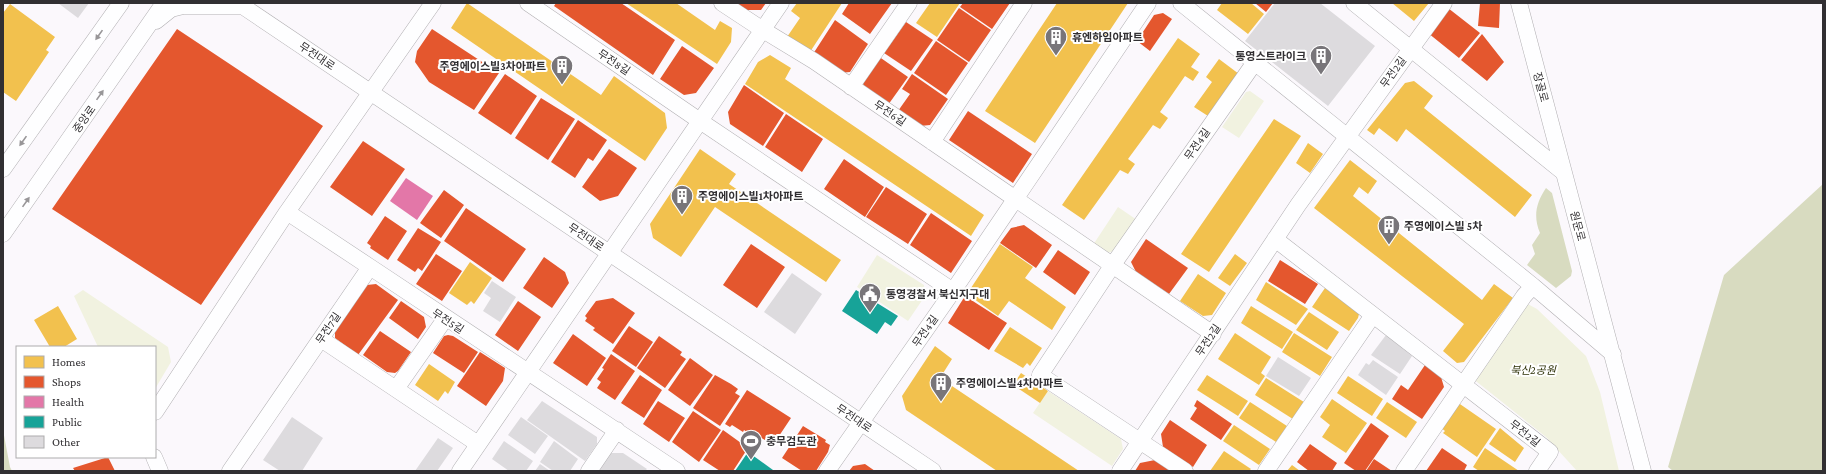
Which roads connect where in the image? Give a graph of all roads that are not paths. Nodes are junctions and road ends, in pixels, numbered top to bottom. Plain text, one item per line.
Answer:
1 (121, 3) edge
2 (164, 3) edge
3 (432, 3) edge
4 (528, 3) edge
5 (722, 3) edge
6 (781, 3) edge
7 (910, 3) edge
8 (1024, 3) edge
9 (1148, 3) edge
10 (1181, 3) edge
11 (1354, 3) edge
12 (1444, 3) edge
13 (1519, 3) edge
14 (241, 4) edge
15 (145, 30) junction
16 (763, 30) junction
17 (1410, 48) junction
18 (1254, 62) junction
19 (851, 87) junction
20 (370, 92) junction
21 (700, 121) junction
22 (1347, 136) junction
23 (932, 142) junction
24 (3, 169) edge
25 (1563, 172) junction
26 (1016, 199) junction
27 (287, 212) junction
28 (3, 234) edge
29 (1275, 239) junction
30 (609, 252) junction
31 (1112, 266) junction
32 (370, 267) junction
33 (1533, 286) junction
34 (953, 290) junction
35 (1373, 315) junction
36 (445, 319) junction
37 (1213, 334) junction
38 (321, 339) junction
39 (1613, 354) junction
40 (528, 372) junction
41 (1463, 384) junction
42 (396, 389) junction
43 (156, 410) edge
44 (860, 422) junction
45 (617, 430) junction
46 (1141, 441) junction
47 (478, 444) junction
48 (154, 458) edge
49 (160, 471) edge
50 (230, 471) edge
51 (460, 471) edge
52 (589, 471) edge
53 (677, 471) edge
54 (827, 471) edge
55 (934, 471) edge
56 (1120, 471) edge
57 (1185, 471) edge
58 (1266, 471) edge
59 (1404, 471) edge
60 (1537, 471) edge
61 (1643, 471) edge

1 -> 24 street
2 - 15 street, 중앙로
3 - 20 street
4 - 21 street, 무전8길
5 - 16 street
6 - 16 street
7 - 19 street
8 - 23 street
9 - 26 street, 무전4길
10 - 18 street
11 - 17 street
12 - 17 street
13 - 25 street, 장골로
14 - 15 street
14 - 20 street, 무전대로
28 -> 15 street, 중앙로
16 - 19 street, 무전6길
16 - 21 street
17 - 22 street, 무전2길
17 - 25 street
18 - 22 street
18 - 31 street, 무전4길
19 - 23 street, 무전6길
20 - 27 street
20 - 30 street, 무전대로
21 - 30 street
21 - 34 street, 무전8길
22 - 29 street, 무전2길
22 - 33 street
23 - 26 street, 무전6길
25 - 39 street, 원문로
26 - 31 street
26 - 34 street, 무전4길
27 - 32 street
27 - 43 street
29 - 35 street, 무전2길
29 - 37 street, 무전2길
30 - 40 street
30 - 44 street, 무전대로
31 - 37 street
31 - 46 street, 무전4길
32 - 36 street, 무전5길
32 - 38 street, 무전7길
33 - 39 street
33 - 41 street
34 - 44 street, 무전4길
35 - 41 street, 무전2길
35 - 58 street
36 - 40 street, 무전5길
36 - 42 street
37 - 46 street, 무전2길
38 - 42 street
38 - 50 street, 무전7길
39 - 61 street, 원문로
40 - 45 street, 무전5길
40 - 47 street
41 - 59 street
41 - 60 street, 무전2길
42 - 47 street
44 - 54 street, 무전4길
44 - 55 street, 무전대로
45 - 52 street
45 - 53 street, 무전5길
46 - 56 street, 무전2길
46 - 57 street
47 - 51 street
48 - 49 street

